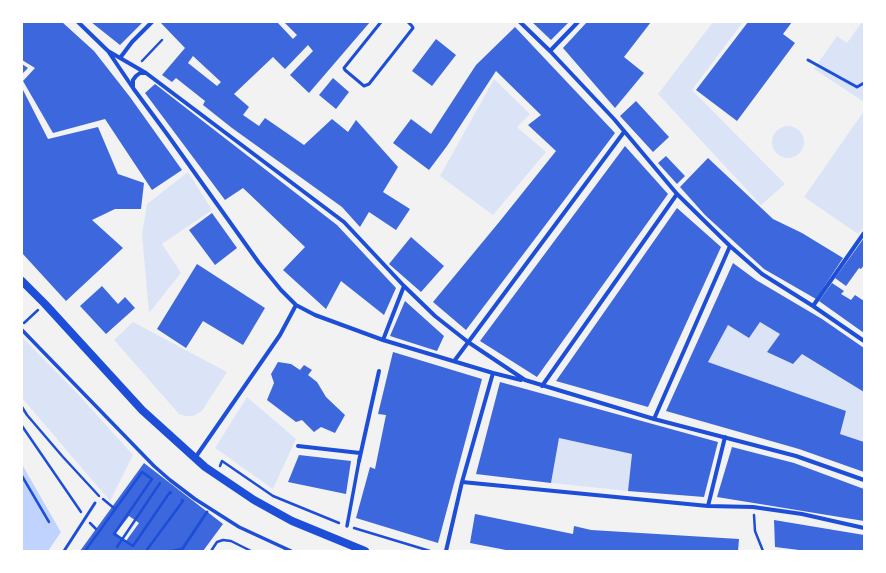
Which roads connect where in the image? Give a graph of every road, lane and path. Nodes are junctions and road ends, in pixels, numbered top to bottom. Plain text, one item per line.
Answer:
1 (78, 22) edge
2 (152, 22) edge
3 (381, 22) edge
4 (408, 22) edge
5 (520, 22) edge
6 (578, 22) edge
7 (162, 40) dead end
8 (108, 51) junction
9 (550, 51) junction
10 (120, 58) junction
11 (808, 60) dead end
12 (136, 67) junction
13 (146, 73) junction
14 (864, 83) edge
15 (133, 88) junction
16 (624, 132) junction
17 (677, 194) junction
18 (864, 233) edge
19 (730, 246) junction
20 (22, 281) edge
21 (404, 286) junction
22 (296, 305) junction
23 (813, 306) junction
24 (22, 330) edge
25 (383, 340) junction
26 (864, 340) edge
27 (468, 342) junction
28 (454, 360) junction
29 (379, 371) dead end
30 (493, 373) junction
31 (525, 380) junction
32 (542, 386) junction
33 (22, 407) edge
34 (654, 419) junction
35 (22, 426) edge
36 (725, 437) junction
37 (298, 446) dead end
38 (360, 453) junction
39 (195, 458) junction
40 (222, 461) dead end
41 (359, 461) joint
42 (22, 476) edge
43 (165, 476) junction
44 (864, 480) edge
45 (462, 482) junction
46 (94, 491) dead end
47 (175, 495) dead end
48 (180, 499) dead end
49 (95, 503) dead end
50 (708, 506) junction
51 (753, 507) junction
52 (207, 512) dead end
53 (86, 519) junction
54 (49, 522) dead end
55 (347, 526) junction
56 (864, 528) edge
57 (96, 529) dead end
58 (117, 547) dead end
59 (181, 550) edge
60 (64, 551) edge
61 (85, 551) edge
62 (146, 551) edge
63 (173, 551) edge
64 (210, 551) edge
65 (251, 551) edge
66 (291, 551) edge
67 (365, 551) edge
68 (430, 551) edge
69 (446, 551) edge
70 (763, 551) edge

1 - 8 street
2 - 10 street
3 - 4 lane
5 - 9 street
6 - 9 street
7 - 12 path
8 - 10 street
8 - 15 street
9 - 16 street
10 - 12 street
11 - 14 lane
12 - 13 street
13 - 15 street
13 - 21 street
15 - 22 street
16 - 17 street
16 - 27 street
17 - 19 street
17 - 32 street
18 - 23 street
19 - 23 street
19 - 34 street
20 - 39 main road
21 - 25 street
21 - 27 street
22 - 25 street
22 - 39 street
23 - 26 street
24 - 43 street
25 - 28 street
27 - 28 street
27 - 31 street
28 - 30 street
29 - 38 street
30 - 31 street
30 - 45 street
31 - 32 street
32 - 34 street
33 - 46 path
34 - 36 street
35 - 53 path
36 - 44 street
36 - 50 street
37 - 38 street
38 - 41 street
39 - 67 main road
40 - 55 path
41 - 55 street
42 - 54 path
43 - 58 path
43 - 66 street
45 - 50 street
45 - 69 street
47 - 61 path
48 - 62 path
49 - 53 lane
50 - 51 street
51 - 56 street
51 - 70 path
52 - 59 lane
53 - 57 path
53 - 60 lane
55 - 68 path
59 - 63 lane
64 - 65 path

